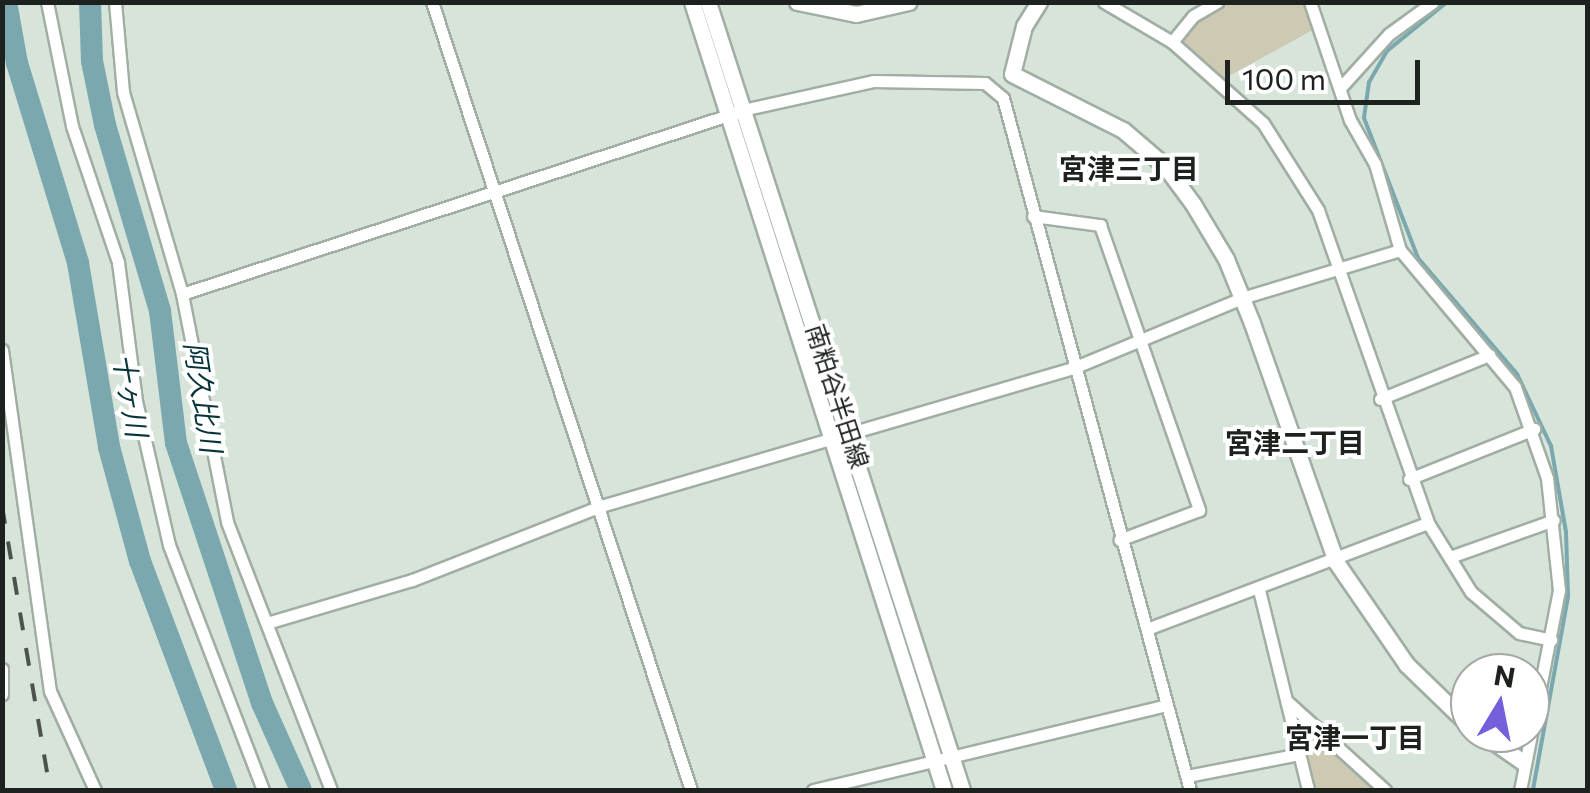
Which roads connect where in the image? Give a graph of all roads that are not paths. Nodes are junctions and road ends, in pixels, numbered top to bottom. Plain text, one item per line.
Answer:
1 (47, 2) edge
2 (115, 2) edge
3 (432, 2) edge
4 (692, 2) edge
5 (708, 2) edge
6 (797, 2) edge
7 (909, 2) edge
8 (1039, 2) edge
9 (1104, 2) edge
10 (1217, 2) edge
11 (1310, 2) edge
12 (1432, 2) edge
13 (1172, 42) junction
14 (1340, 88) junction
15 (747, 110) junction
16 (730, 115) junction
17 (499, 191) junction
18 (1032, 216) junction
19 (1400, 250) junction
20 (1341, 270) junction
21 (182, 294) junction
22 (1242, 298) junction
23 (1140, 340) junction
24 (2, 350) edge
25 (1490, 354) junction
26 (1073, 368) junction
27 (1380, 399) junction
28 (1534, 429) junction
29 (850, 436) junction
30 (834, 442) junction
31 (1408, 479) junction
32 (601, 506) junction
33 (1554, 520) junction
34 (1428, 523) junction
35 (1120, 540) junction
36 (1450, 557) junction
37 (1336, 562) junction
38 (1259, 590) junction
39 (267, 623) junction
40 (1147, 629) junction
41 (1551, 640) junction
42 (2, 669) edge
43 (2, 694) edge
44 (1166, 704) junction
45 (1288, 704) junction
46 (1450, 707) edge
47 (1510, 753) edge
48 (1299, 754) junction
49 (943, 755) junction
50 (1524, 762) junction
51 (1188, 776) junction
52 (95, 790) edge
53 (262, 790) edge
54 (331, 790) edge
55 (690, 790) edge
56 (813, 790) edge
57 (944, 790) edge
58 (962, 790) edge
59 (1190, 790) edge
60 (1308, 790) edge
61 (1385, 790) edge
62 (1520, 790) edge

1 - 53 street
2 - 21 street
3 - 17 street
4 - 16 main road, 南粕谷半田線
5 - 15 main road, 南粕谷半田線
6 - 7 main road
8 - 22 main road
9 - 13 street
10 - 13 street
11 - 14 street
12 - 14 street
13 - 20 street
14 - 19 street
15 - 16 street
15 - 18 street
15 - 29 main road, 南粕谷半田線
16 - 17 street
16 - 30 main road, 南粕谷半田線
17 - 21 street
17 - 32 street
18 - 23 street
18 - 26 street
19 - 20 street
19 - 25 street
20 - 22 street
20 - 27 street
21 - 39 street
22 - 23 street
22 - 37 main road
23 - 26 street
23 - 35 street
24 - 52 street
25 - 27 street
25 - 28 street
26 - 29 street
26 - 35 street
27 - 31 street
28 - 31 street
28 - 33 street
29 - 30 street
29 - 49 main road, 南粕谷半田線
30 - 32 street
30 - 49 main road, 南粕谷半田線
31 - 34 street
32 - 39 street
32 - 55 street
33 - 36 street
33 - 41 street
34 - 36 street
34 - 37 street
35 - 40 street
36 - 41 street
37 - 38 street
37 - 46 main road
38 - 40 street
38 - 45 street
39 - 54 street
40 - 44 street
41 - 50 street
42 - 43 street
44 - 49 street
44 - 51 street
45 - 48 street
45 - 61 street
47 - 50 main road
48 - 51 street
48 - 60 street
49 - 56 street
49 - 57 main road, 南粕谷半田線
49 - 58 main road, 南粕谷半田線
50 - 62 street
51 - 59 street

